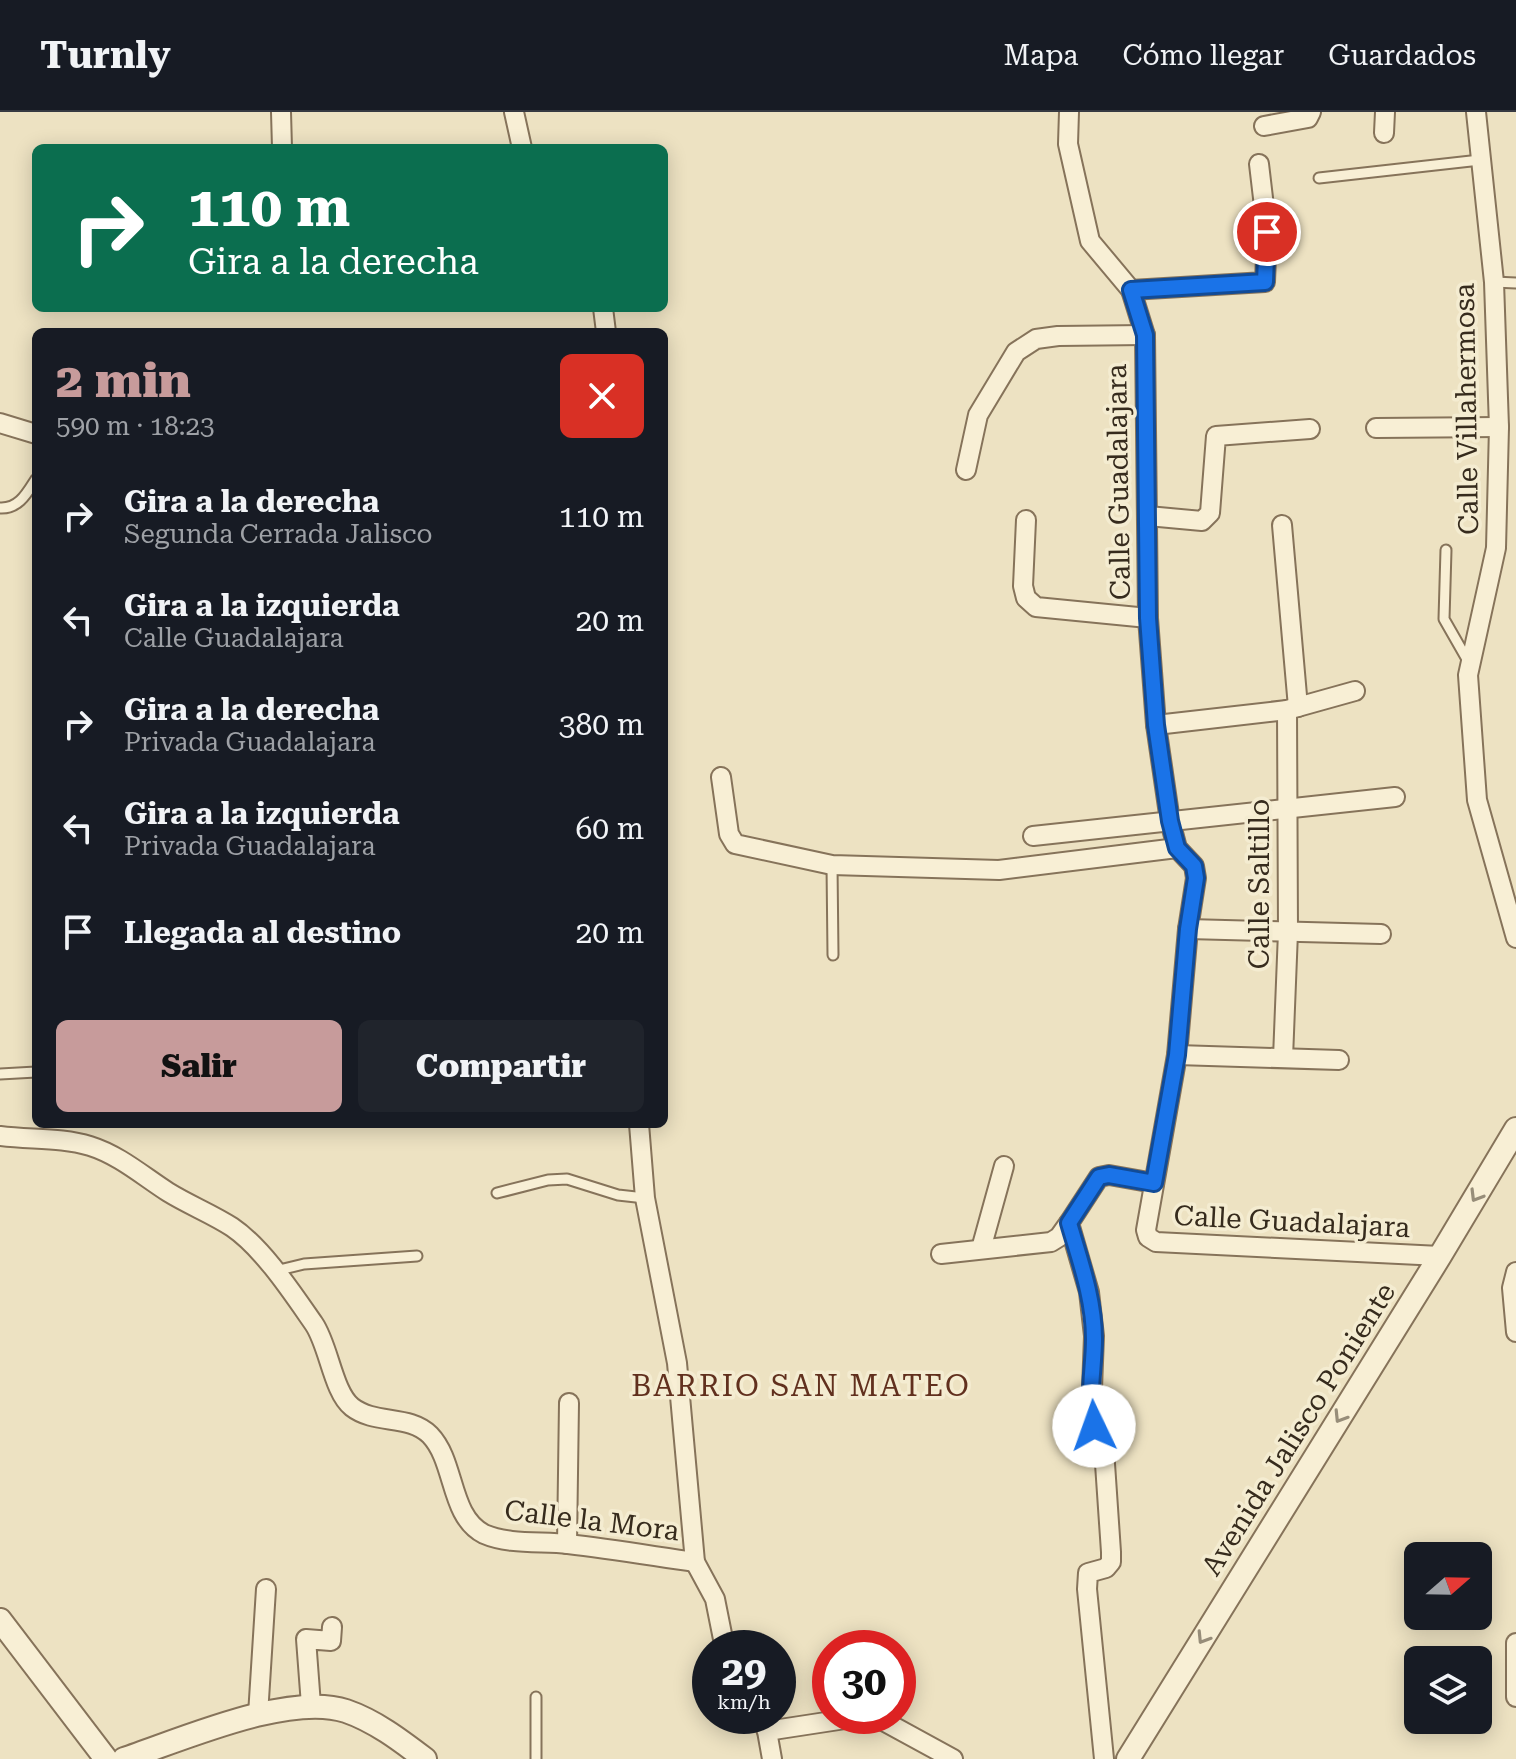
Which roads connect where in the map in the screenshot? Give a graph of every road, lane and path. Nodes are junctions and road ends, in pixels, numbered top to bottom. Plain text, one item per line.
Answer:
1 (281, 112) edge
2 (514, 112) edge
3 (1069, 112) edge
4 (1311, 112) edge
5 (1385, 112) edge
6 (1476, 112) edge
7 (1264, 126) dead end
8 (1384, 133) dead end
9 (282, 144) edge
10 (521, 144) edge
11 (1480, 160) junction
12 (1259, 164) dead end
13 (1319, 178) dead end
14 (1494, 282) junction
15 (1516, 283) edge
16 (1131, 290) junction
17 (1145, 335) junction
18 (0, 423) edge
19 (1499, 427) junction
20 (1376, 428) dead end
21 (1310, 429) dead end
22 (32, 433) edge
23 (966, 470) dead end
24 (32, 485) edge
25 (0, 508) edge
26 (1148, 516) junction
27 (1026, 520) dead end
28 (1282, 525) dead end
29 (1446, 550) dead end
30 (1148, 618) junction
31 (1470, 664) junction
32 (1355, 691) dead end
33 (1293, 709) junction
34 (1156, 725) junction
35 (721, 777) dead end
36 (1395, 797) dead end
37 (1288, 807) junction
38 (1170, 821) junction
39 (1033, 836) dead end
40 (1177, 848) junction
41 (832, 865) junction
42 (1188, 929) junction
43 (1288, 932) junction
44 (1381, 934) dead end
45 (1516, 938) edge
46 (833, 955) dead end
47 (1177, 1055) junction
48 (1283, 1058) junction
49 (1339, 1060) dead end
50 (32, 1072) edge
51 (0, 1074) edge
52 (639, 1128) edge
53 (1514, 1132) edge
54 (0, 1136) edge
55 (1516, 1158) edge
56 (1004, 1166) dead end
57 (1154, 1183) junction
58 (497, 1193) dead end
59 (645, 1198) junction
60 (1069, 1223) junction
61 (981, 1249) junction
62 (941, 1254) dead end
63 (417, 1256) dead end
64 (1440, 1256) junction
65 (275, 1271) junction
66 (1516, 1272) edge
67 (1516, 1332) edge
68 (569, 1403) dead end
69 (567, 1544) junction
70 (695, 1562) junction
71 (266, 1589) dead end
72 (0, 1620) edge
73 (332, 1627) dead end
74 (723, 1630) edge
75 (1516, 1643) edge
76 (536, 1697) dead end
77 (1516, 1697) edge
78 (311, 1705) junction
79 (258, 1715) junction
80 (796, 1721) edge
81 (766, 1734) edge
82 (106, 1759) edge
83 (124, 1759) edge
84 (425, 1759) edge
85 (536, 1759) edge
86 (772, 1759) edge
87 (953, 1759) edge
88 (1104, 1759) edge
89 (1128, 1759) edge

1 - 9 street
2 - 10 street
3 - 16 street, Calle Guadalajara
4 - 7 street
5 - 8 street
6 - 11 street, Calle Villahermosa
11 - 13 lane
11 - 14 street, Calle Villahermosa
12 - 16 street
14 - 15 lane
14 - 19 street, Calle Villahermosa
16 - 17 street, Calle Guadalajara
17 - 23 street
17 - 26 street, Calle Guadalajara
18 - 22 street
19 - 20 street
19 - 31 street, Calle Villahermosa
21 - 26 street
24 - 25 lane
26 - 30 street, Calle Guadalajara
27 - 30 street
28 - 33 street, Calle Saltillo
29 - 31 lane
30 - 34 street, Calle Guadalajara
31 - 45 street, Calle Villahermosa
32 - 33 street
33 - 34 street
33 - 37 street, Calle Saltillo
34 - 38 street, Calle Guadalajara
35 - 41 street
36 - 37 street
37 - 38 street
37 - 43 street, Calle Saltillo
38 - 39 street
38 - 40 street, Calle Guadalajara
40 - 41 street
40 - 42 street, Calle Guadalajara
41 - 46 lane
42 - 43 street
42 - 47 street, Calle Guadalajara
43 - 44 street
43 - 48 street, Calle Saltillo
47 - 48 street
47 - 57 street, Calle Guadalajara
48 - 49 street
50 - 51 lane
52 - 59 street
53 - 55 street
53 -> 64 street, Avenida Jalisco Poniente
54 - 65 street, Calle la Mora
56 - 61 street
57 - 60 street
57 - 64 street, Calle Guadalajara
58 - 59 lane
59 - 70 street
60 - 61 street
60 - 88 street
61 - 62 street
63 - 65 lane
64 -> 89 street, Avenida Jalisco Poniente
65 - 69 street, Calle la Mora
66 - 67 street
68 - 69 street
69 - 70 street, Calle la Mora
70 - 74 street
71 - 79 street
72 - 82 street
73 - 78 street
75 - 77 street
76 - 85 lane
78 - 79 street
78 - 84 street
79 - 83 street
80 - 87 street
81 - 86 street

